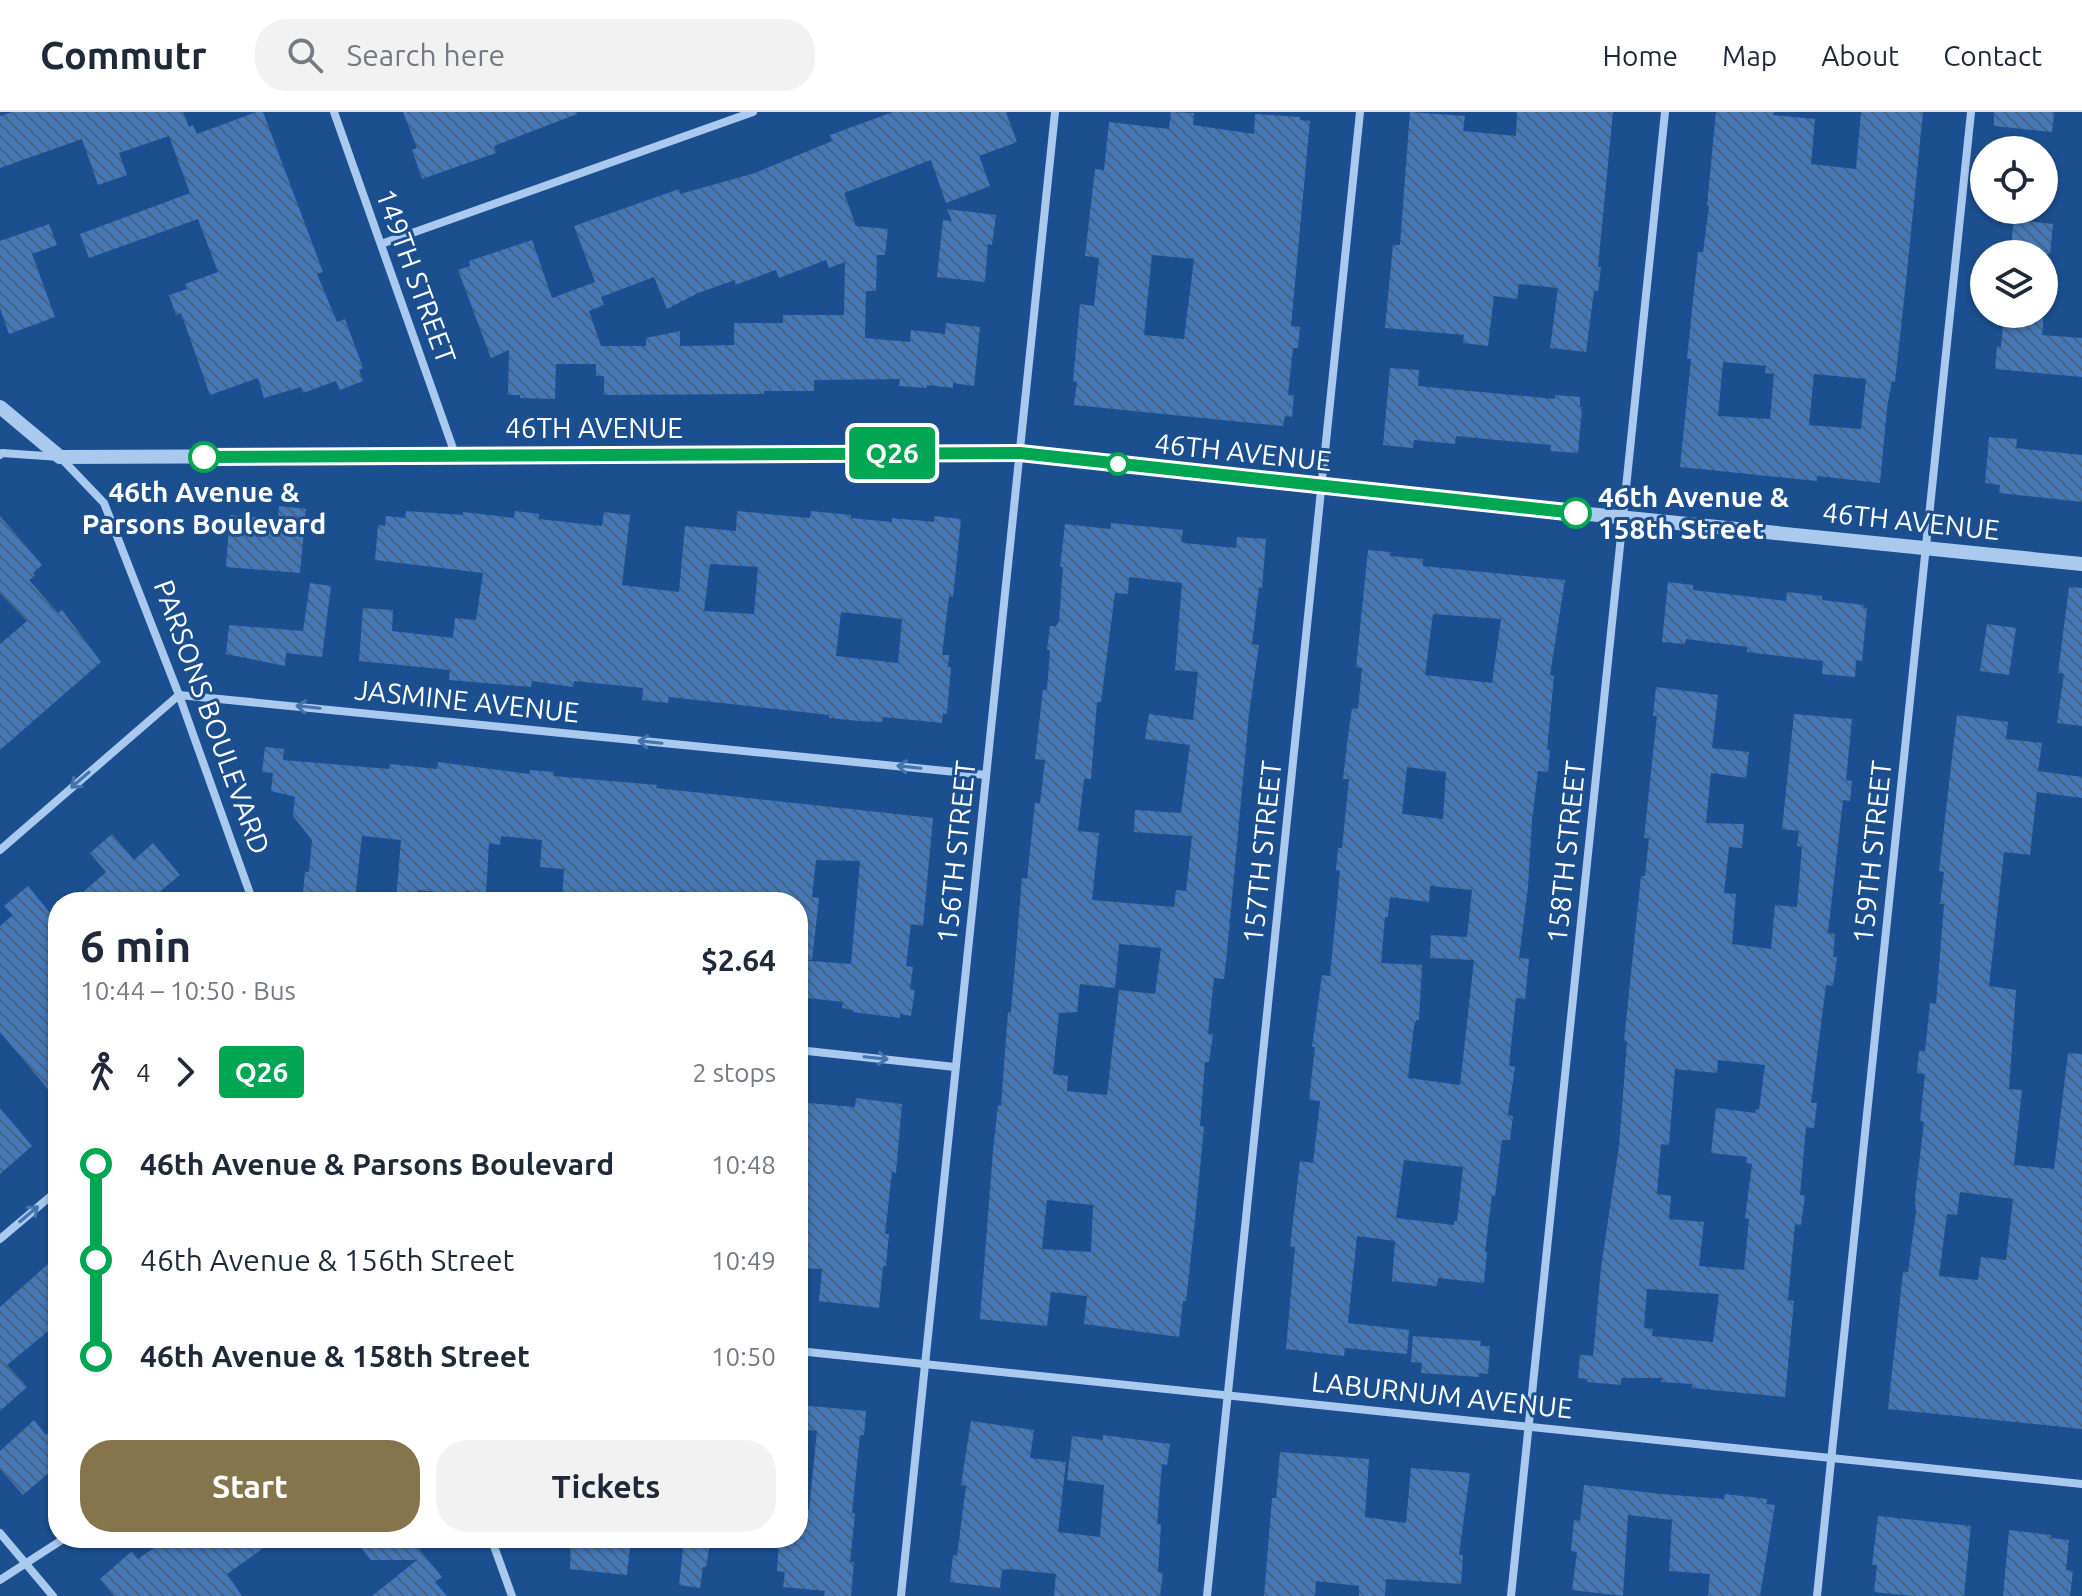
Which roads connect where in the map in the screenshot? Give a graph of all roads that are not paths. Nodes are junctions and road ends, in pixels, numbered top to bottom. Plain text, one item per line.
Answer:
1 (334, 112) edge
2 (753, 112) edge
3 (1055, 112) edge
4 (1360, 112) edge
5 (1665, 112) edge
6 (1971, 112) edge
7 (381, 244) junction
8 (0, 407) edge
9 (1020, 453) junction
10 (455, 454) junction
11 (0, 455) edge
12 (60, 457) junction
13 (1322, 487) junction
14 (1623, 518) junction
15 (1926, 549) junction
16 (2082, 564) edge
17 (179, 695) junction
18 (986, 775) junction
19 (0, 850) edge
20 (249, 892) edge
21 (808, 1051) edge
22 (955, 1067) junction
23 (48, 1198) edge
24 (0, 1239) edge
25 (808, 1352) edge
26 (925, 1364) junction
27 (1228, 1395) junction
28 (1529, 1426) junction
29 (1832, 1458) junction
30 (2082, 1484) edge
31 (0, 1533) edge
32 (50, 1548) edge
33 (495, 1548) edge
34 (26, 1564) junction
35 (0, 1580) edge
36 (53, 1596) edge
37 (512, 1596) edge
38 (901, 1596) edge
39 (1207, 1596) edge
40 (1511, 1596) edge
41 (1817, 1596) edge

1 - 7 street, 149TH STREET
2 - 7 street
3 - 9 street, 156TH STREET
4 - 13 street, 157TH STREET
5 - 14 street, 158TH STREET
6 - 15 street, 159TH STREET
7 - 10 street, 149TH STREET
8 - 12 street, PARSONS BOULEVARD
9 - 10 street, 46TH AVENUE
9 - 13 street, 46TH AVENUE
9 - 18 street, 156TH STREET
10 - 12 street, 46TH AVENUE
11 - 12 street
12 - 17 street, PARSONS BOULEVARD
13 - 14 street, 46TH AVENUE
13 - 27 street, 157TH STREET
14 - 15 street, 46TH AVENUE
14 - 28 street, 158TH STREET
15 - 16 street, 46TH AVENUE
15 - 29 street, 159TH STREET
18 -> 17 street, JASMINE AVENUE
17 -> 19 street
17 - 20 street, PARSONS BOULEVARD
18 - 22 street, 156TH STREET
21 -> 22 street
22 - 26 street, 156TH STREET
24 -> 23 street
25 - 26 street, LABURNUM AVENUE
26 - 27 street, LABURNUM AVENUE
26 - 38 street, 156TH STREET
27 - 28 street, LABURNUM AVENUE
27 - 39 street, 157TH STREET
28 - 29 street, LABURNUM AVENUE
28 - 40 street, 158TH STREET
29 - 30 street, LABURNUM AVENUE
29 - 41 street, 159TH STREET
31 - 34 street
32 - 34 street
33 - 37 street
34 - 35 street
34 - 36 street

